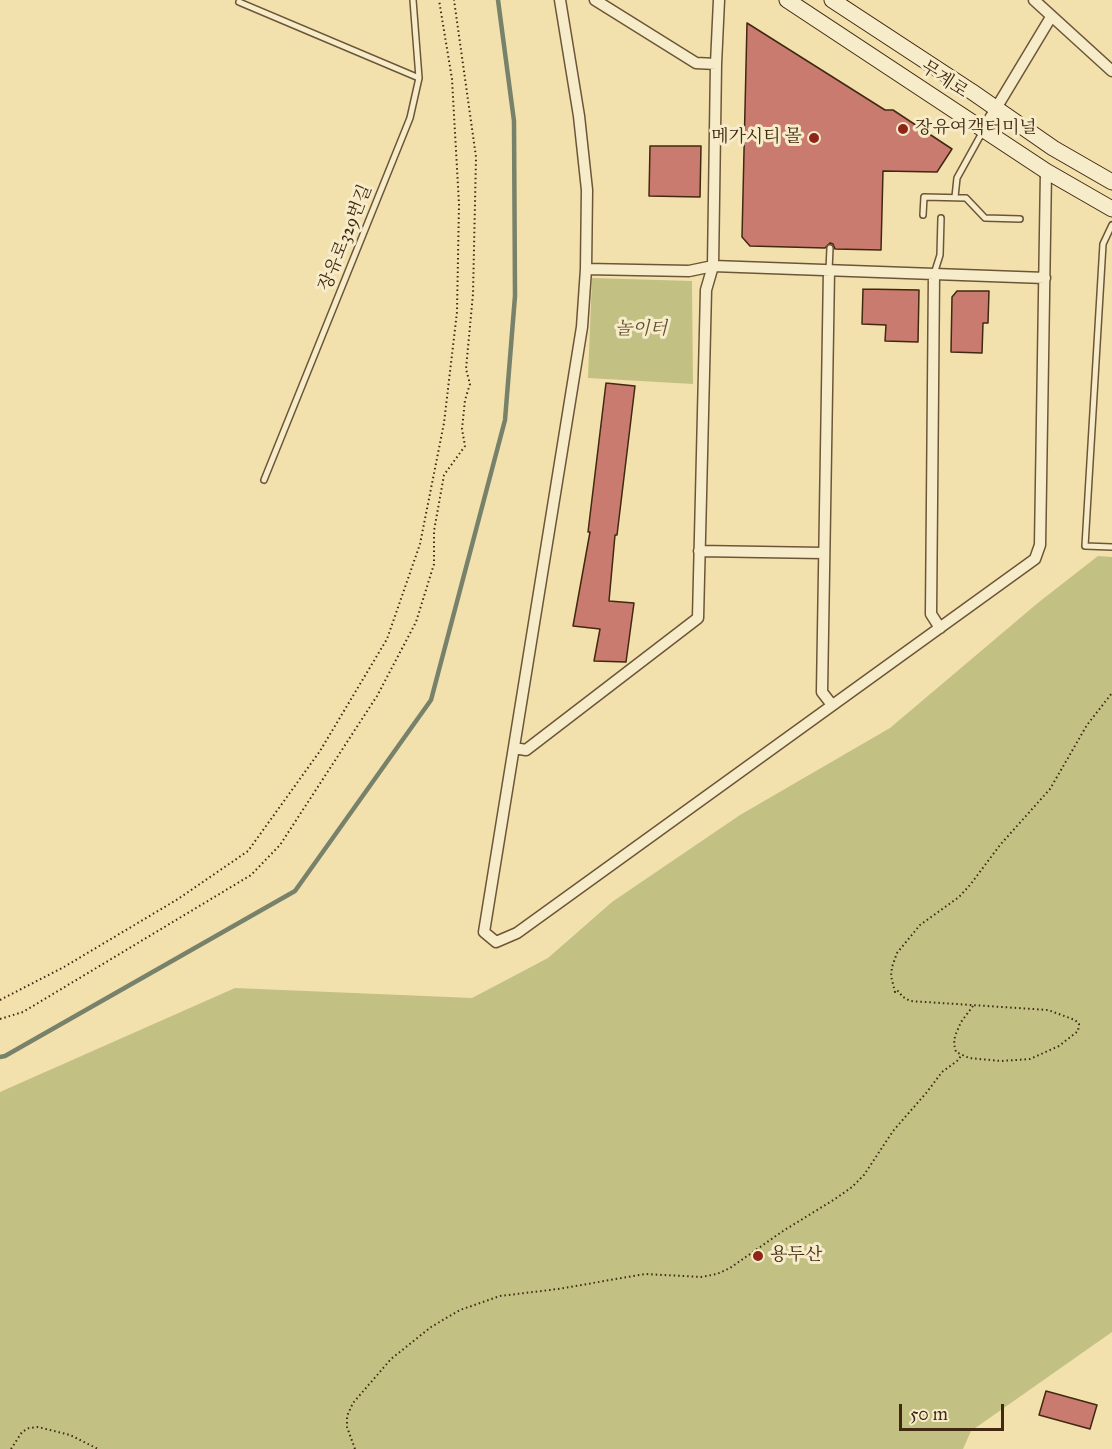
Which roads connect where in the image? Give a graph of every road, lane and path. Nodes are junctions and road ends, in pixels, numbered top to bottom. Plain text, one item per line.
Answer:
1 (413, 0) edge
2 (439, 0) edge
3 (454, 0) edge
4 (560, 0) edge
5 (595, 0) edge
6 (719, 0) edge
7 (787, 0) edge
8 (832, 0) edge
9 (1034, 0) edge
10 (238, 2) dead end
11 (1051, 17) junction
12 (716, 64) junction
13 (1112, 71) edge
14 (418, 78) junction
15 (996, 109) junction
16 (983, 129) junction
17 (1046, 171) junction
18 (1112, 182) edge
19 (955, 197) junction
20 (1112, 209) edge
21 (923, 215) dead end
22 (941, 218) dead end
23 (1020, 219) dead end
24 (1112, 225) edge
25 (830, 248) dead end
26 (713, 266) junction
27 (586, 269) junction
28 (829, 270) junction
29 (934, 274) junction
30 (1045, 278) junction
31 (264, 480) dead end
32 (1112, 547) edge
33 (699, 550) junction
34 (823, 553) junction
35 (940, 628) junction
36 (1112, 693) edge
37 (832, 705) junction
38 (514, 748) junction
39 (0, 1000) edge
40 (973, 1006) junction
41 (0, 1019) edge
42 (961, 1056) junction
43 (11, 1449) edge
44 (98, 1449) edge
45 (356, 1449) edge

1 - 14 lane, 장유로329번길
2 - 39 path
3 - 41 path
4 - 27 street
5 - 12 street
6 - 12 street
7 - 16 main road, 무계로
8 - 15 main road, 무계로
9 - 11 street
10 - 14 lane
11 - 13 street
11 - 15 street
12 - 26 street
14 - 31 lane, 장유로329번길
15 - 16 street
15 - 18 main road, 무계로
16 - 17 main road, 무계로
16 - 19 lane
17 - 20 main road, 무계로
17 - 30 street
19 - 21 lane
19 - 23 lane
22 - 29 lane
24 - 32 lane
25 - 28 lane
26 - 27 street
26 - 28 street
26 - 33 street
27 - 38 street
28 - 29 street
28 - 34 street
29 - 30 street
29 - 35 street
30 - 35 street
33 - 34 street
33 - 38 street
34 - 37 street
35 - 37 street
36 - 40 path
37 - 38 street
40 - 42 path
40 - 42 path
42 - 45 path
43 - 44 path

